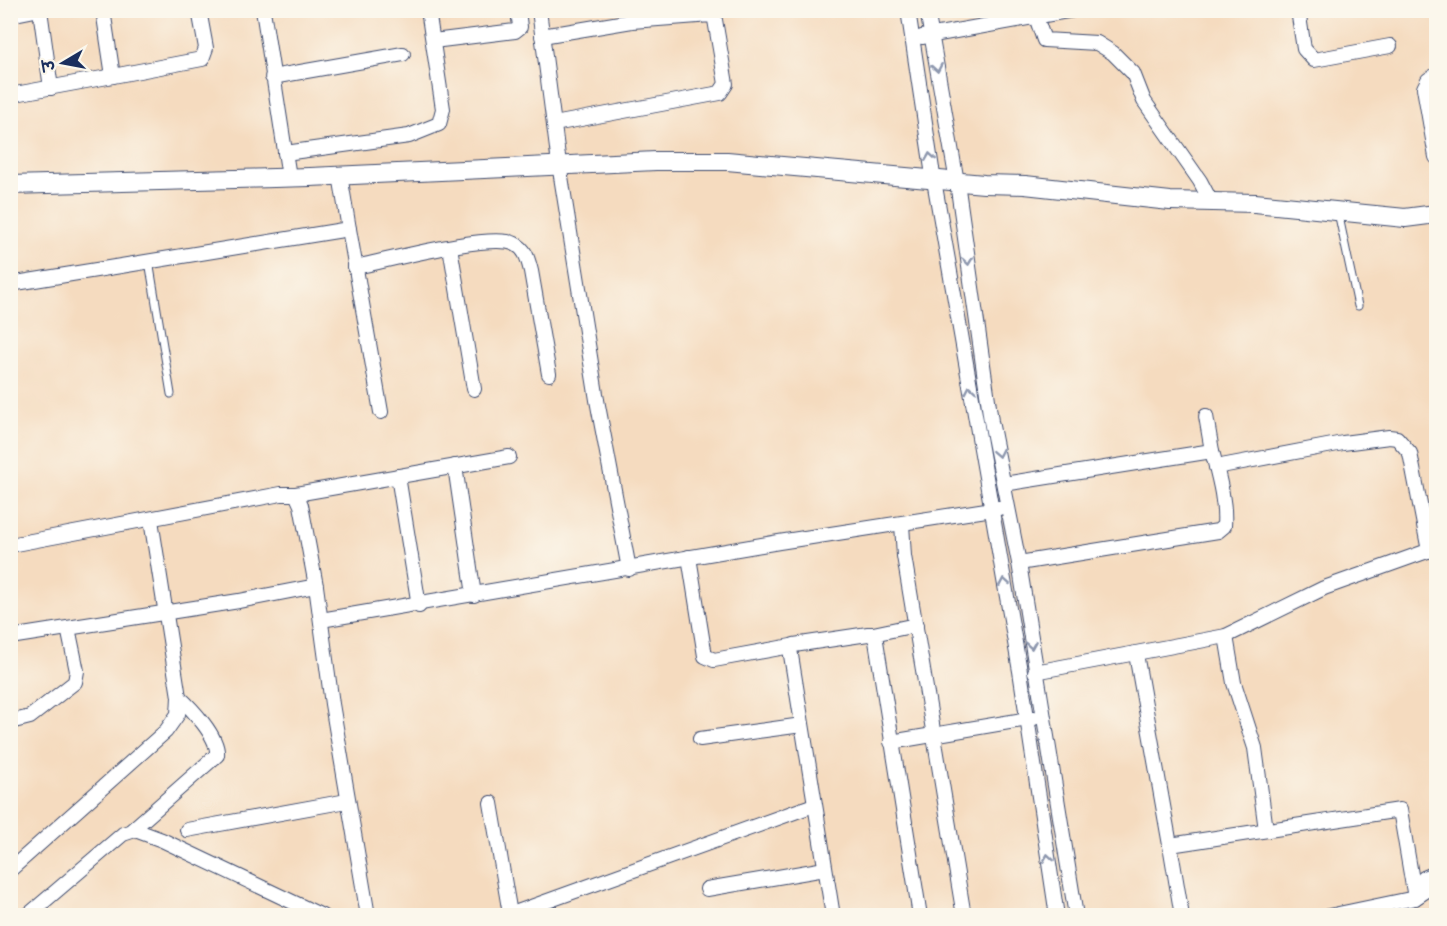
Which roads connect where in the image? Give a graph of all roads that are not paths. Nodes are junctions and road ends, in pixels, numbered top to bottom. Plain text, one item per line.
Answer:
1 (35, 10) edge
2 (40, 10) edge
3 (103, 10) edge
4 (199, 10) edge
5 (262, 10) edge
6 (428, 10) edge
7 (518, 10) edge
8 (539, 10) edge
9 (908, 10) edge
10 (927, 10) edge
11 (1072, 10) edge
12 (1298, 10) edge
13 (13, 13) edge
14 (631, 16) edge
15 (1036, 17) junction
16 (542, 36) junction
17 (931, 36) junction
18 (912, 39) junction
19 (433, 41) junction
20 (1390, 46) dead end
21 (404, 54) dead end
22 (1437, 75) edge
23 (113, 76) junction
24 (272, 77) junction
25 (51, 88) junction
26 (10, 95) edge
27 (554, 124) junction
28 (285, 153) junction
29 (1437, 157) edge
30 (559, 164) junction
31 (340, 175) junction
32 (289, 177) junction
33 (934, 180) junction
34 (957, 182) junction
35 (10, 185) edge
36 (1210, 202) junction
37 (1338, 210) junction
38 (1437, 214) edge
39 (349, 230) junction
40 (450, 247) junction
41 (149, 261) junction
42 (356, 267) junction
43 (10, 284) edge
44 (1358, 306) dead end
45 (549, 374) dead end
46 (474, 389) dead end
47 (171, 394) dead end
48 (381, 412) dead end
49 (1206, 416) dead end
50 (1212, 451) junction
51 (509, 457) dead end
52 (455, 466) junction
53 (1216, 466) junction
54 (398, 476) junction
55 (1004, 484) junction
56 (296, 494) junction
57 (1008, 506) junction
58 (991, 509) junction
59 (151, 520) junction
60 (902, 524) junction
61 (10, 545) edge
62 (1433, 549) edge
63 (688, 557) junction
64 (1019, 563) junction
65 (629, 569) junction
66 (316, 585) junction
67 (474, 595) junction
68 (419, 606) junction
69 (166, 612) junction
70 (321, 620) junction
71 (916, 625) junction
72 (68, 628) junction
73 (873, 634) junction
74 (1226, 636) junction
75 (10, 637) edge
76 (791, 646) junction
77 (1136, 654) junction
78 (1035, 672) junction
79 (179, 697) junction
80 (1043, 717) junction
81 (1027, 720) junction
82 (15, 722) edge
83 (802, 725) junction
84 (10, 735) edge
85 (934, 735) junction
86 (700, 739) dead end
87 (891, 742) junction
88 (347, 801) junction
89 (491, 803) dead end
90 (814, 805) junction
91 (132, 830) junction
92 (187, 830) dead end
93 (1266, 830) junction
94 (1170, 845) junction
95 (825, 868) junction
96 (10, 870) edge
97 (1437, 873) edge
98 (1437, 884) edge
99 (707, 889) dead end
100 (1417, 896) junction
101 (10, 911) edge
102 (13, 915) edge
103 (27, 915) edge
104 (322, 915) edge
105 (368, 915) edge
106 (508, 915) edge
107 (833, 915) edge
108 (920, 915) edge
109 (964, 915) edge
110 (1057, 915) edge
111 (1076, 915) edge
112 (1182, 915) edge
113 (1329, 915) edge

1 - 13 street
2 - 25 street
3 - 23 street
4 - 23 street
5 - 24 street
6 - 19 street
7 - 19 street
8 - 16 street
9 - 18 street
10 - 17 street
11 - 15 street
12 - 20 street
14 - 16 street
14 - 27 street
15 - 17 street
15 - 36 street
16 - 27 street
17 - 18 street
17 -> 34 street
33 -> 18 street
19 - 28 street
21 - 24 street
22 - 29 street
23 - 25 street
24 - 28 street
25 - 26 street
27 - 30 street
28 - 32 street
30 - 31 street
30 - 33 street
30 - 65 street
31 - 32 street
31 - 39 street
32 - 35 street
33 - 34 street
58 -> 33 street
34 - 36 street
34 -> 55 street
36 - 37 street
37 - 38 street
37 - 44 lane
39 - 41 street
39 - 42 street
40 - 42 street
40 - 45 street
40 - 46 street
41 - 43 street
41 - 47 lane
42 - 48 street
49 - 50 street
50 - 53 street
50 - 55 street
51 - 52 street
52 - 54 street
52 - 67 street
53 - 62 street
53 - 64 street
54 - 56 street
54 - 68 street
55 - 57 street
56 - 59 street
56 - 66 street
57 - 58 street
57 - 64 street
58 - 60 street
81 -> 58 street
59 - 61 street
59 - 69 street
60 - 63 street
60 - 71 street
62 - 74 street
63 - 65 street
63 - 76 street
64 -> 78 street
65 - 67 street
66 - 69 street
66 - 70 street
67 - 68 street
68 - 70 street
69 - 72 street
69 - 79 street
70 - 88 street
71 - 73 street
71 - 85 street
72 - 75 street
72 - 82 street
73 - 76 street
73 - 87 street
74 - 77 street
74 - 93 street
76 - 83 street
77 - 78 street
77 - 94 street
78 - 80 street
79 - 91 street
79 - 96 street
80 - 81 street
80 - 111 street
81 - 85 street
110 -> 81 street
82 - 84 street
83 - 86 street
83 - 90 street
85 - 87 street
85 - 109 street
87 - 108 street
88 - 92 street
88 - 105 street
89 - 106 street
90 - 95 street
90 - 106 street
91 - 103 street
91 - 104 street
93 - 94 street
93 - 100 street
94 - 112 street
95 - 99 street
95 - 107 street
97 - 100 street
98 - 100 street
100 - 113 street
101 - 102 street

